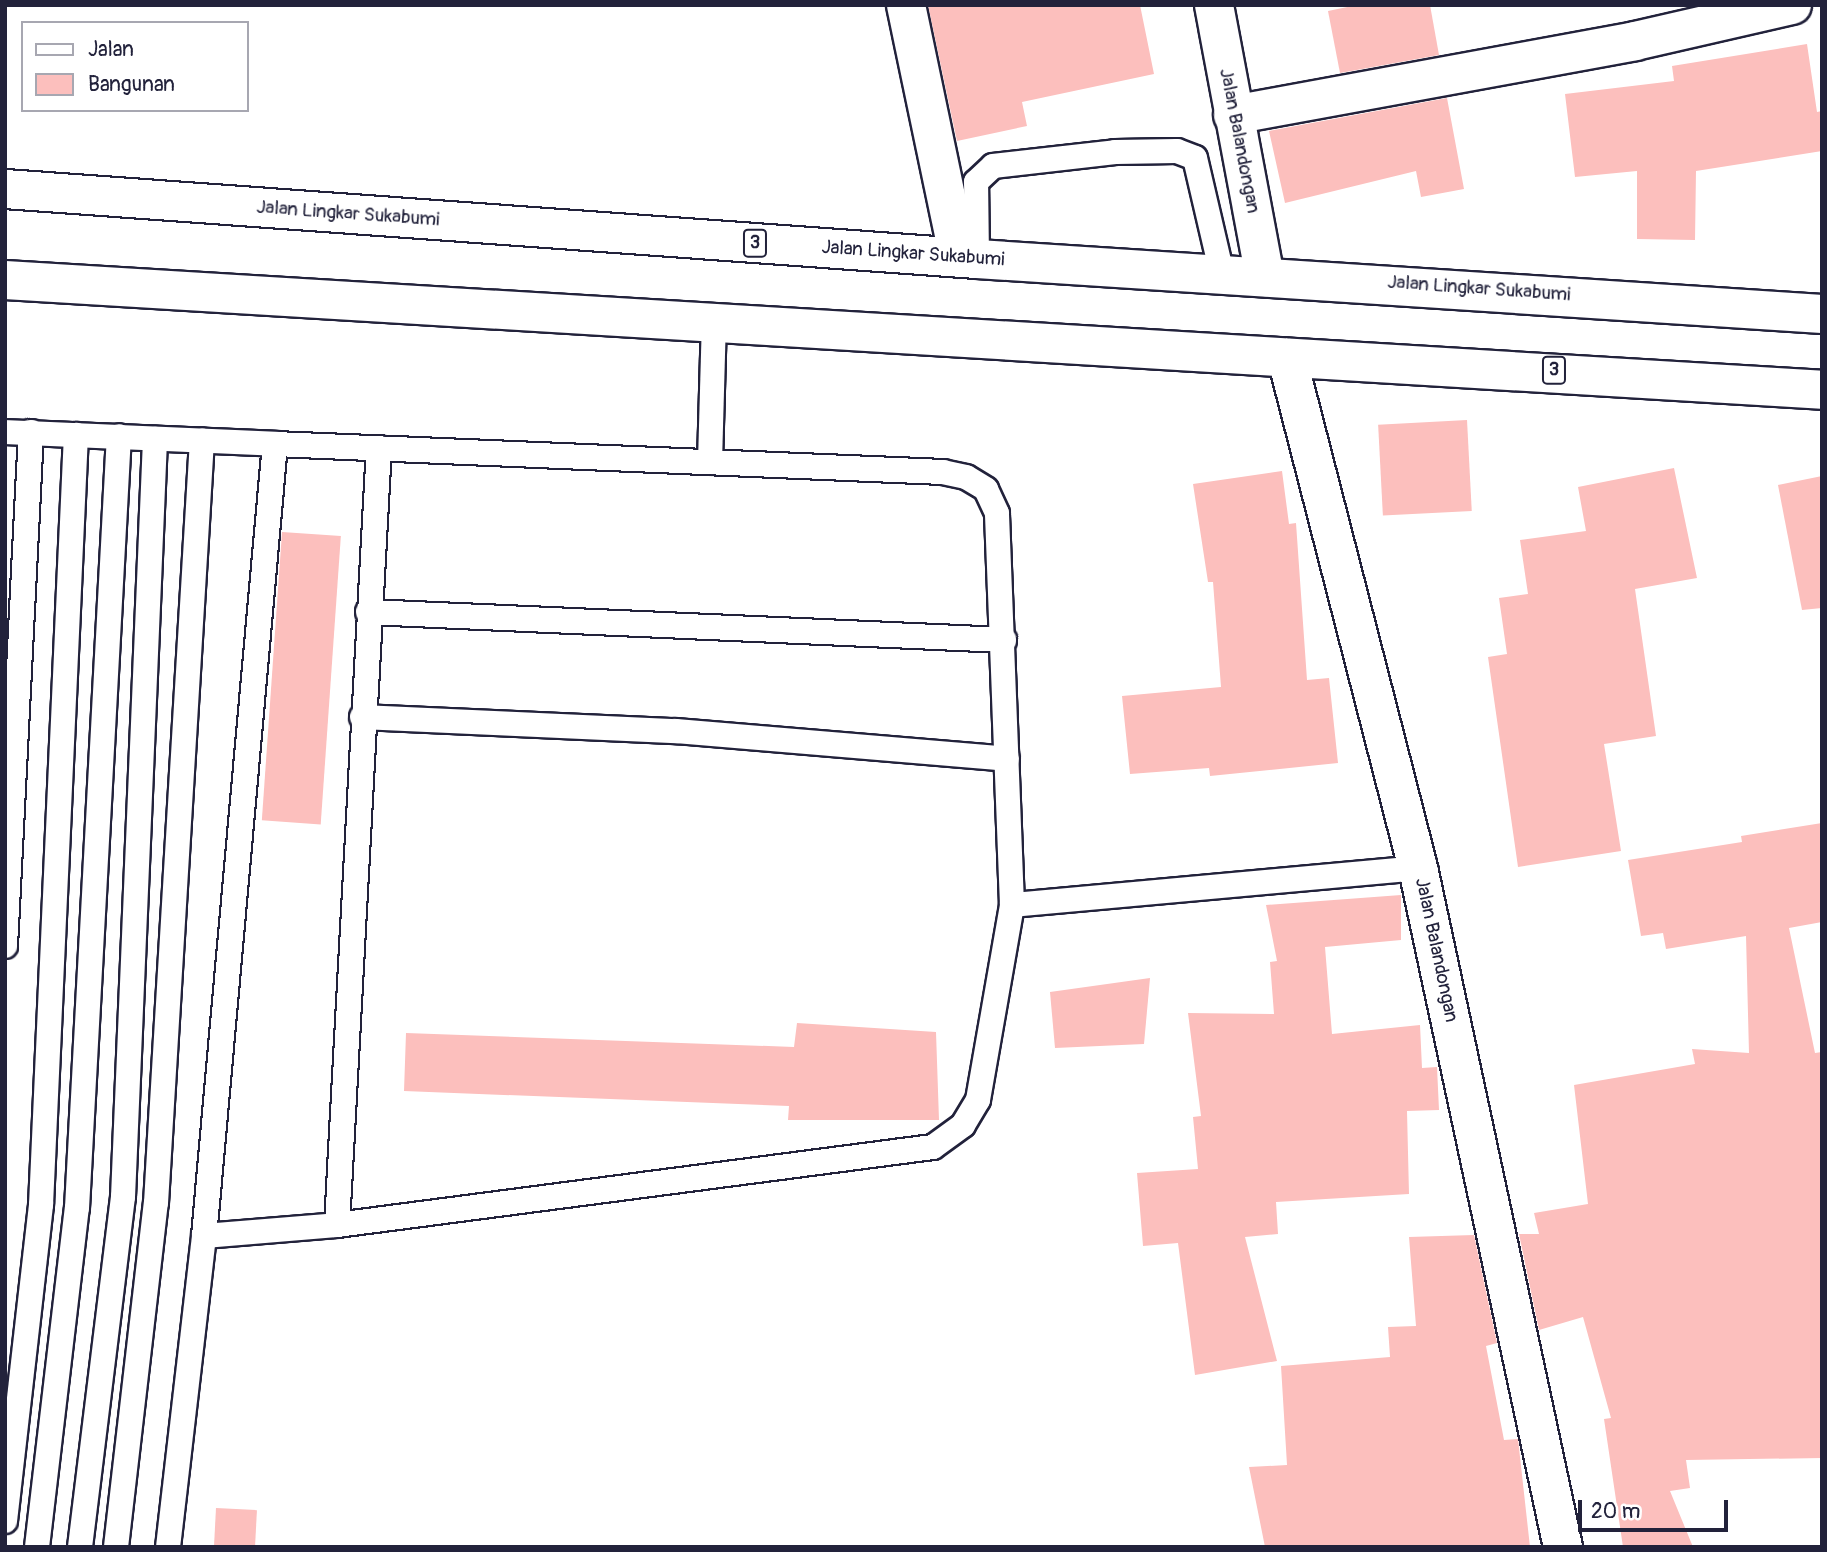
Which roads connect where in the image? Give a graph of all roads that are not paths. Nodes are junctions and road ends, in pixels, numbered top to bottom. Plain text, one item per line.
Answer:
1 (906, 5) edge
2 (1214, 5) edge
3 (1792, 5) edge
4 (1233, 114) junction
5 (5, 189) edge
6 (968, 259) junction
7 (1222, 274) junction
8 (1265, 277) junction
9 (5, 280) edge
10 (1822, 314) edge
11 (714, 321) junction
12 (1287, 358) junction
13 (1822, 390) edge
14 (5, 432) edge
15 (31, 432) junction
16 (76, 435) junction
17 (119, 436) junction
18 (155, 439) junction
19 (202, 440) junction
20 (275, 444) junction
21 (379, 449) junction
22 (710, 462) junction
23 (368, 612) junction
24 (1004, 640) junction
25 (362, 717) junction
26 (1007, 759) junction
27 (1418, 868) junction
28 (1012, 905) junction
29 (5, 946) edge
30 (337, 1226) junction
31 (204, 1236) junction
32 (5, 1521) edge
33 (37, 1547) edge
34 (80, 1547) edge
35 (116, 1547) edge
36 (168, 1547) edge
37 (1563, 1547) edge

1 - 6 main road
2 - 4 main road, Jalan Balandongan
3 - 4 main road
4 - 8 main road, Jalan Balandongan
5 - 6 main road, Jalan Lingkar Sukabumi / 3
6 - 7 main road, Jalan Lingkar Sukabumi / 3
6 - 7 lane
7 - 8 main road, Jalan Lingkar Sukabumi / 3
8 - 10 main road, Jalan Lingkar Sukabumi / 3
9 - 11 main road, 3
11 - 12 main road, 3
11 - 22 lane
12 - 13 main road, 3
12 - 27 main road, Jalan Balandongan
14 - 15 lane
15 - 16 lane
15 - 29 lane
16 - 17 lane
16 - 32 lane
17 - 18 lane
17 - 33 lane
18 - 19 lane
18 - 34 lane
19 - 20 lane
19 - 35 lane
20 - 21 lane
20 - 31 lane
21 - 22 lane
21 - 23 lane
22 - 24 lane
23 - 24 lane
23 - 25 lane
24 - 26 lane
25 - 26 lane
25 - 30 lane
26 - 28 lane
27 - 28 lane
27 - 37 main road, Jalan Balandongan
28 - 30 lane
30 - 31 lane
31 - 36 lane

